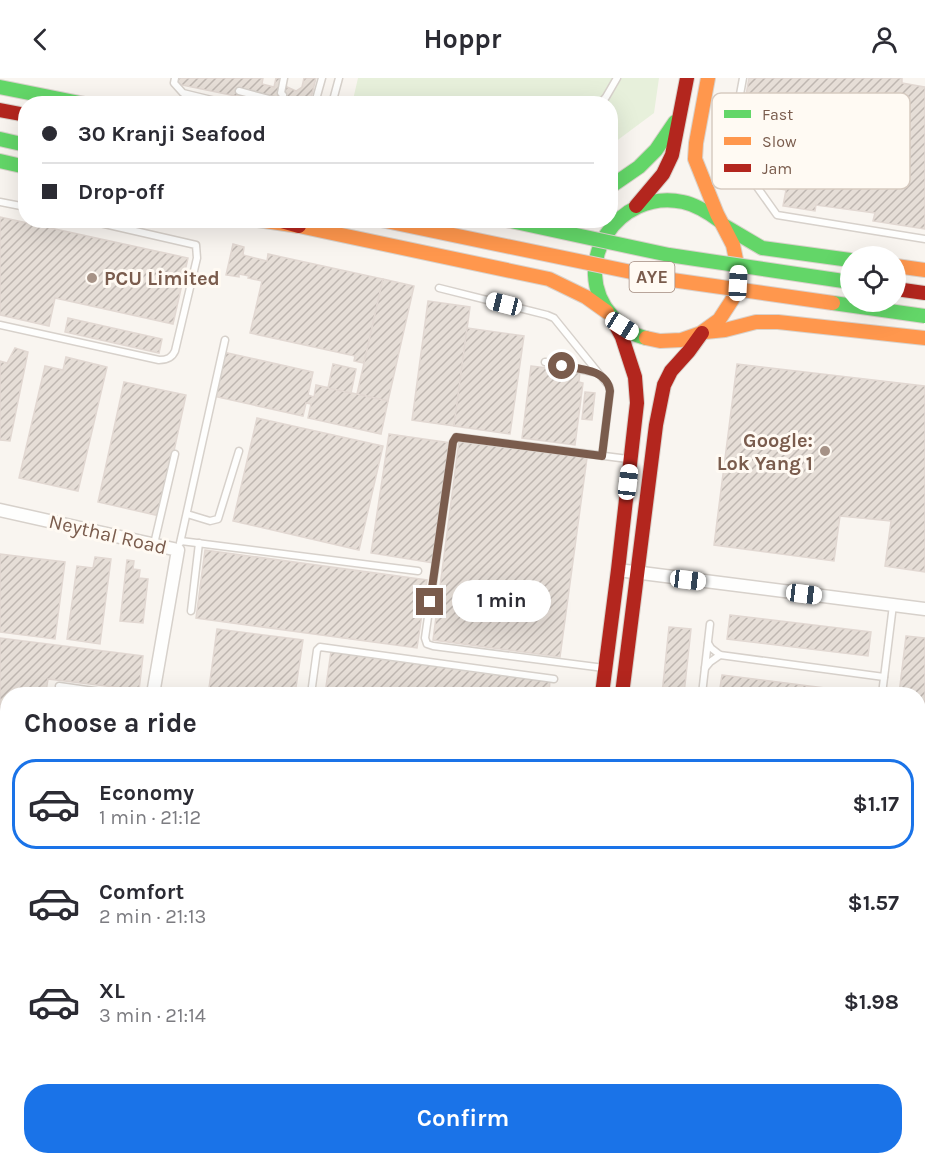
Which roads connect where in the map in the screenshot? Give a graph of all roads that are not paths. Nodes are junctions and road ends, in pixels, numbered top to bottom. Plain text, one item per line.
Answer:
1 (175, 78) edge
2 (284, 78) edge
3 (322, 78) edge
4 (339, 78) edge
5 (617, 78) edge
6 (687, 78) edge
7 (708, 78) edge
8 (743, 78) edge
9 (0, 87) edge
10 (239, 91) dead end
11 (740, 93) edge
12 (283, 95) dead end
13 (45, 96) edge
14 (195, 96) edge
15 (258, 96) edge
16 (317, 96) edge
17 (335, 96) edge
18 (607, 96) edge
19 (0, 110) edge
20 (18, 113) edge
21 (681, 113) junction
22 (0, 160) edge
23 (18, 165) edge
24 (618, 181) edge
25 (758, 189) edge
26 (0, 202) edge
27 (18, 205) edge
28 (635, 207) junction
29 (618, 212) edge
30 (618, 219) edge
31 (721, 223) junction
32 (136, 228) edge
33 (308, 228) edge
34 (420, 228) edge
35 (543, 228) edge
36 (609, 228) edge
37 (925, 239) edge
38 (840, 259) edge
39 (906, 267) edge
40 (925, 270) edge
41 (840, 281) edge
42 (439, 288) dead end
43 (906, 290) edge
44 (925, 293) edge
45 (610, 315) junction
46 (925, 316) edge
47 (0, 325) edge
48 (702, 333) junction
49 (925, 338) edge
50 (225, 340) dead end
51 (544, 362) dead end
52 (598, 373) junction
53 (239, 451) dead end
54 (175, 454) dead end
55 (602, 456) junction
56 (631, 459) junction
57 (0, 510) edge
58 (187, 514) junction
59 (199, 543) junction
60 (154, 544) junction
61 (179, 545) junction
62 (618, 570) junction
63 (418, 571) dead end
64 (638, 573) junction
65 (893, 605) junction
66 (925, 609) edge
67 (191, 611) dead end
68 (711, 624) dead end
69 (708, 642) junction
70 (720, 655) junction
71 (605, 668) junction
72 (705, 668) junction
73 (884, 677) junction
74 (554, 680) dead end
75 (59, 686) dead end
76 (66, 687) edge
77 (154, 687) edge
78 (312, 687) edge
79 (603, 687) edge
80 (623, 687) edge
81 (703, 687) edge
82 (883, 687) edge

1 - 14 lane
2 - 12 lane
3 - 16 lane
4 - 17 lane
5 - 18 lane
6 - 21 main road
7 - 31 main road
8 - 11 lane
9 - 13 main road
10 - 15 lane
19 - 20 main road
21 - 24 main road
21 - 28 main road
22 - 23 main road
25 - 37 lane
26 - 27 lane
28 - 29 main road
28 - 30 main road
28 - 31 main road
31 - 38 main road
31 - 48 main road
32 - 47 lane
33 - 45 main road
34 - 46 main road, AYE, bridge
35 - 41 main road, AYE, bridge
36 - 45 main road
39 - 40 main road
42 - 52 lane
43 - 44 main road
45 - 48 main road
45 - 56 main road
48 - 49 main road
48 - 64 main road
50 - 58 lane
51 - 52 lane
52 - 55 lane
53 - 58 lane
54 - 60 lane
55 - 56 lane
55 - 71 lane
56 - 62 main road
57 - 60 street, Neythal Road
58 - 61 lane
59 - 61 lane
59 - 63 lane
59 - 67 lane
60 - 61 street, Neythal Road
61 - 77 street, Neythal Road
62 - 64 street
62 - 71 main road
64 - 65 street
64 - 80 main road
65 - 66 street
65 - 73 lane
68 - 69 lane
69 - 70 lane
69 - 72 lane
70 - 72 lane
70 - 73 lane
71 - 79 main road
72 - 81 lane
73 - 82 lane
74 - 78 lane
75 - 76 lane

